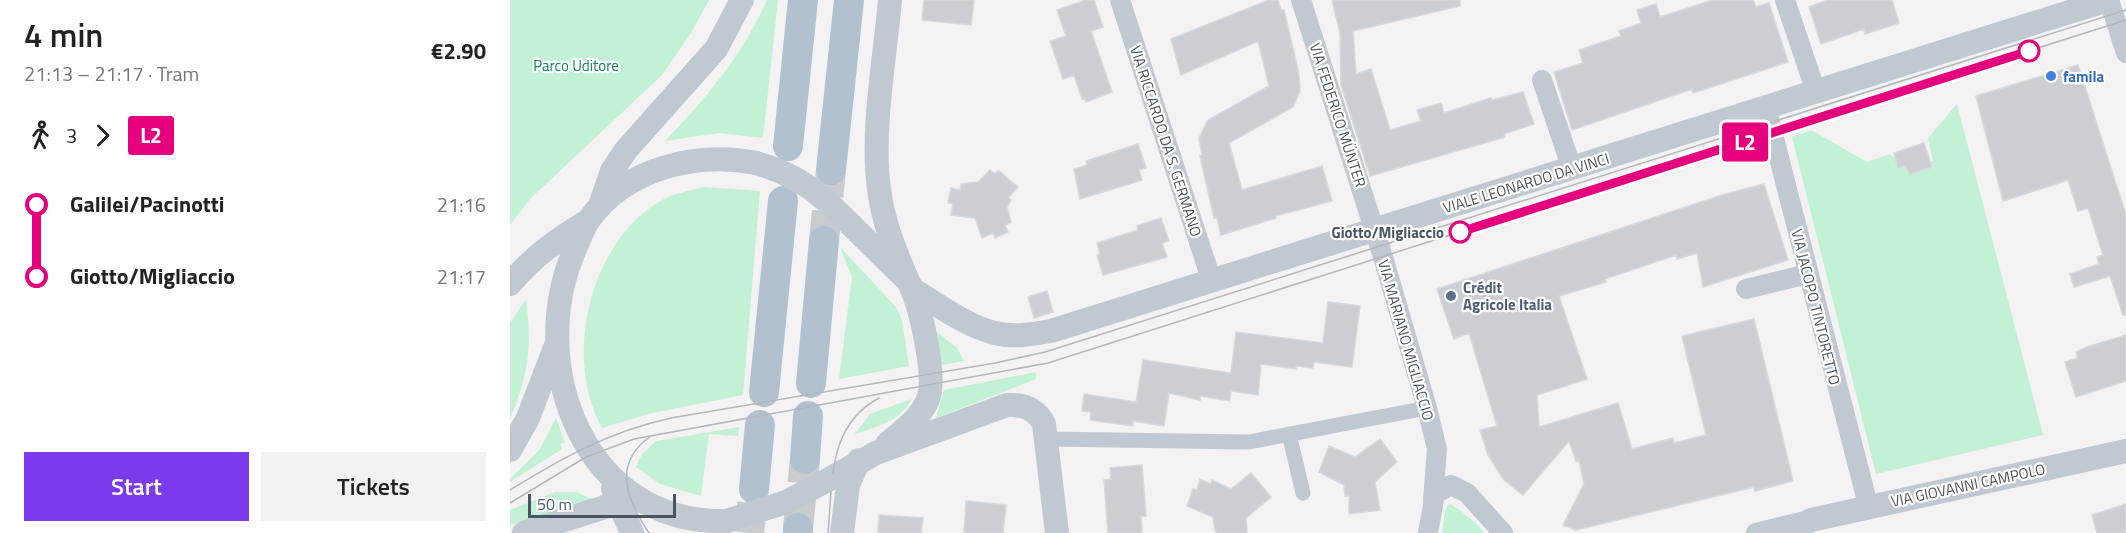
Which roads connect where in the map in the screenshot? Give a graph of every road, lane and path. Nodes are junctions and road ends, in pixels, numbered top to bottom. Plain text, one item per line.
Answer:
1 (742, 0) edge
2 (803, 0) edge
3 (849, 0) edge
4 (890, 0) edge
5 (1120, 0) edge
6 (1301, 0) edge
7 (1785, 0) edge
8 (2108, 0) edge
9 (2126, 54) edge
10 (1542, 80) dead end
11 (1816, 92) junction
12 (1766, 107) junction
13 (788, 146) dead end
14 (1572, 169) junction
15 (831, 170) tunnel mouth
16 (783, 201) dead end
17 (593, 215) junction
18 (1375, 231) junction
19 (824, 240) tunnel mouth
20 (1808, 274) junction
21 (1212, 282) junction
22 (510, 284) edge
23 (911, 285) junction
24 (1746, 288) dead end
25 (556, 345) junction
26 (811, 383) dead end
27 (764, 392) dead end
28 (1427, 408) junction
29 (808, 416) dead end
30 (760, 424) dead end
31 (1045, 432) junction
32 (1289, 434) junction
33 (1437, 449) junction
34 (510, 450) edge
35 (2126, 450) edge
36 (867, 457) junction
37 (805, 459) tunnel mouth
38 (754, 489) tunnel mouth
39 (1303, 493) dead end
40 (1467, 493) junction
41 (628, 500) junction
42 (1433, 500) junction
43 (1868, 505) junction
44 (1801, 526) edge
45 (1504, 532) edge
46 (524, 533) edge
47 (531, 533) edge
48 (568, 533) edge
49 (632, 533) edge
50 (842, 533) edge
51 (1057, 533) edge
52 (1428, 533) edge
53 (1756, 533) edge

1 - 17 street
2 - 13 main road
3 - 15 main road
4 - 23 street
5 - 21 street, VIA RICCARDO DA S. GERMANO
6 - 18 street, VIA FEDERICO MÜNTER
7 - 11 street
8 - 9 street
8 - 11 street, VIALE LEONARDO DA VINCI
10 - 14 street
11 - 12 street, VIALE LEONARDO DA VINCI
12 - 14 street, VIALE LEONARDO DA VINCI
12 - 20 street, VIA JACOPO TINTORETTO
14 - 18 street, VIALE LEONARDO DA VINCI
16 - 27 main road
17 - 22 street
17 - 23 street, VIALE LEONARDO DA VINCI, bridge
17 - 25 street
18 - 21 street, VIALE LEONARDO DA VINCI
18 - 28 street, VIA MARIANO MIGLIACCIO
19 - 26 main road
20 - 24 street
20 - 43 street, VIA JACOPO TINTORETTO
21 - 23 street, VIALE LEONARDO DA VINCI
23 - 36 street
25 - 34 street
25 - 41 street
28 - 32 street
28 - 33 street, VIA MARIANO MIGLIACCIO
29 - 37 main road
30 - 38 main road
31 - 32 street
31 - 36 street
31 - 51 street
32 - 39 street
33 - 40 street
33 - 42 street
35 - 43 street, VIA GIOVANNI CAMPOLO
36 - 41 street, bridge
36 - 50 street
40 - 42 street
40 - 45 street
41 - 46 street
41 - 49 street
42 - 52 street
43 - 44 street, VIA GIOVANNI CAMPOLO
44 - 53 street, VIA GIOVANNI CAMPOLO
47 - 48 street

